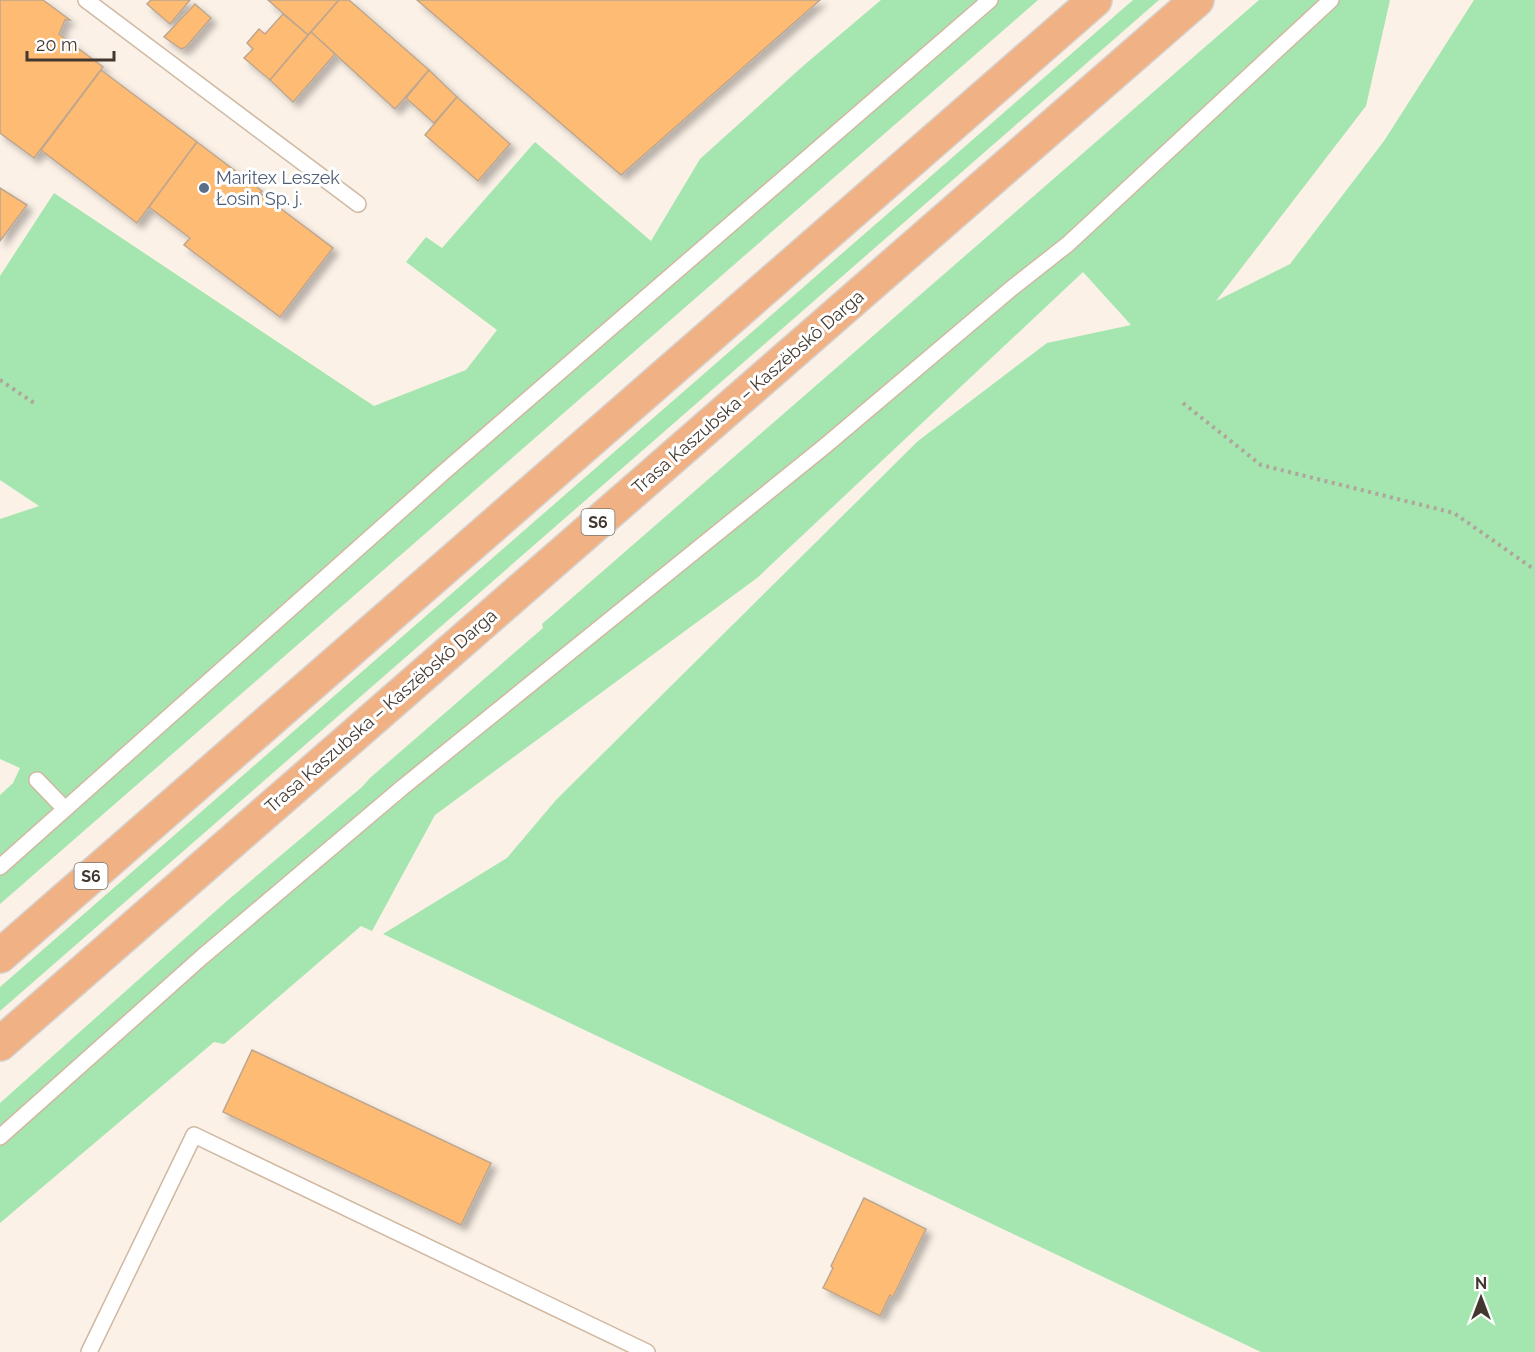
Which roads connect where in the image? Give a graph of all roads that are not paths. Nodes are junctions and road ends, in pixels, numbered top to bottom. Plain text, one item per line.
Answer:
1 (86, 0) edge
2 (990, 0) edge
3 (1095, 0) edge
4 (1197, 0) edge
5 (1331, 0) edge
6 (358, 204) dead end
7 (37, 780) dead end
8 (65, 809) junction
9 (0, 867) edge
10 (0, 956) edge
11 (0, 1044) edge
12 (0, 1137) edge
13 (89, 1352) edge
14 (647, 1352) edge

1 - 6 lane
2 - 8 lane
3 - 10 highway, S6
4 - 11 highway, Trasa Kaszubska – Kaszëbskô Darga / S6
5 - 12 lane
7 - 8 lane
8 - 9 lane
13 - 14 lane

